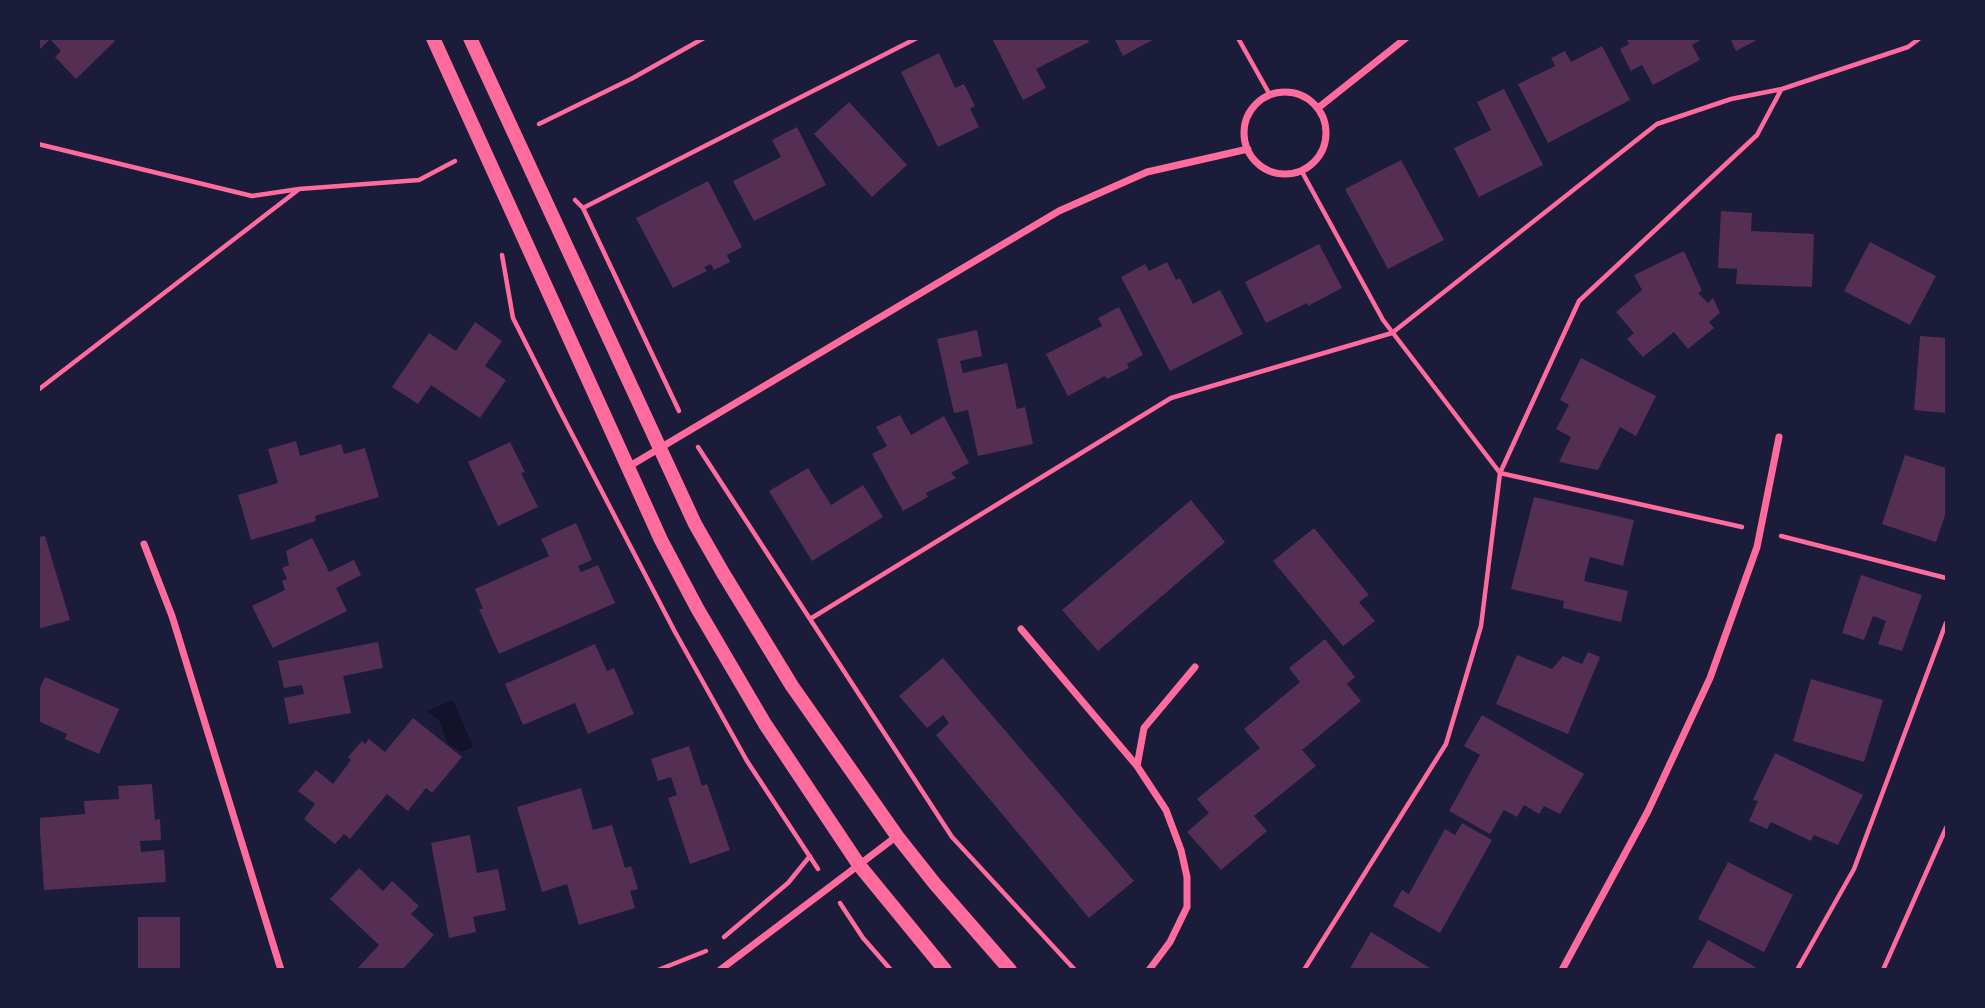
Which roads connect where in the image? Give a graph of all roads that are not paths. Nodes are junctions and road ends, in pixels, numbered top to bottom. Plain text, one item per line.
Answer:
1 (433, 38) edge
2 (470, 38) edge
3 (1406, 38) edge
4 (1318, 108) junction
5 (1248, 149) junction
6 (1779, 437) dead end
7 (660, 449) junction
8 (628, 467) junction
9 (144, 544) dead end
10 (1021, 629) dead end
11 (1195, 667) dead end
12 (1137, 766) junction
13 (897, 836) junction
14 (859, 866) junction
15 (281, 970) edge
16 (720, 970) edge
17 (945, 970) edge
18 (1010, 970) edge
19 (1149, 970) edge
20 (1562, 970) edge

1 - 8 main road
2 - 7 main road
3 - 4 street
4 - 5 street
4 - 5 street
5 - 7 street
6 - 20 street
7 - 8 street
7 - 13 main road
8 - 14 main road
9 - 15 street
10 - 12 street
11 - 12 street
12 - 19 street
13 - 14 street
13 - 18 main road
14 - 16 street
14 - 17 main road

